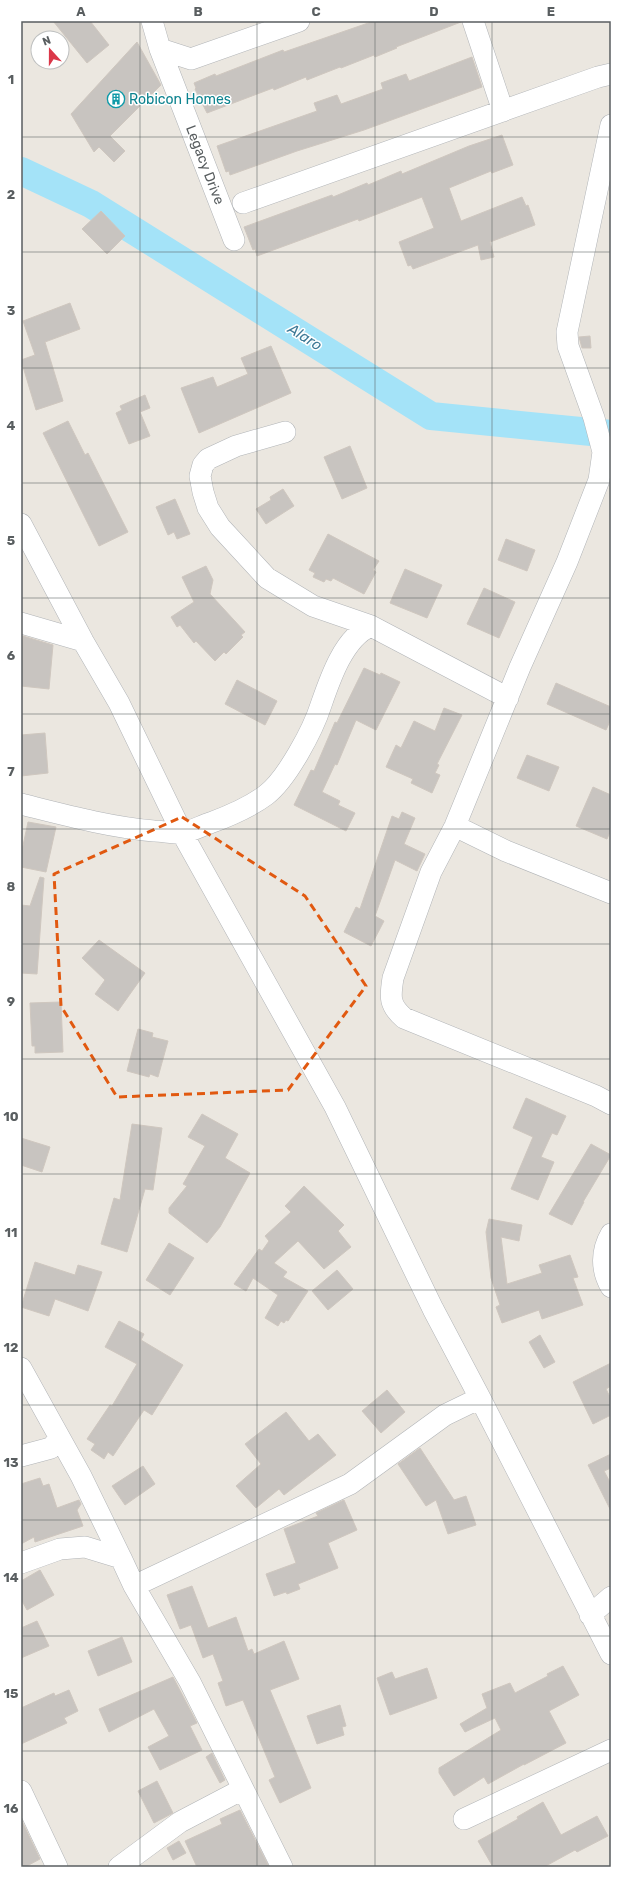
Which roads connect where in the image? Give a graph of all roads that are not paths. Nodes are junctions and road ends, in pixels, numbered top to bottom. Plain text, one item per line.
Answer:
1 (152, 21) edge
2 (299, 21) edge
3 (473, 21) edge
4 (160, 49) junction
5 (611, 74) edge
6 (503, 110) junction
7 (611, 125) edge
8 (243, 203) dead end
9 (234, 240) dead end
10 (285, 432) dead end
11 (21, 524) edge
12 (21, 623) edge
13 (372, 626) junction
14 (83, 641) junction
15 (508, 698) junction
16 (21, 804) edge
17 (455, 826) junction
18 (182, 833) junction
19 (611, 893) edge
20 (611, 1104) edge
21 (611, 1234) edge
22 (611, 1287) edge
23 (21, 1368) edge
24 (480, 1398) junction
25 (59, 1439) junction
26 (21, 1456) edge
27 (121, 1558) junction
28 (21, 1564) edge
29 (134, 1586) junction
30 (611, 1597) edge
31 (590, 1615) junction
32 (611, 1654) edge
33 (611, 1750) edge
34 (243, 1789) junction
35 (21, 1791) edge
36 (464, 1819) dead end
37 (57, 1867) edge
38 (119, 1867) edge
39 (282, 1867) edge

1 - 4 street, Legacy Drive
2 - 4 street
3 - 6 street
4 - 9 street, Legacy Drive
5 - 6 street
6 - 8 street
7 - 15 street
10 - 13 street
11 - 14 street
12 - 14 street
13 - 15 street
13 - 18 street
14 - 18 street
15 - 17 street
16 - 18 street
17 - 19 street
17 - 20 street
18 - 24 street
21 - 22 street
23 - 25 street
24 - 29 street
24 - 31 street
25 - 26 street
25 - 27 street
27 - 28 street
27 - 29 street
29 - 34 street
30 - 31 street
31 - 32 street
33 - 36 street
34 - 38 street
34 - 39 street
35 - 37 street

